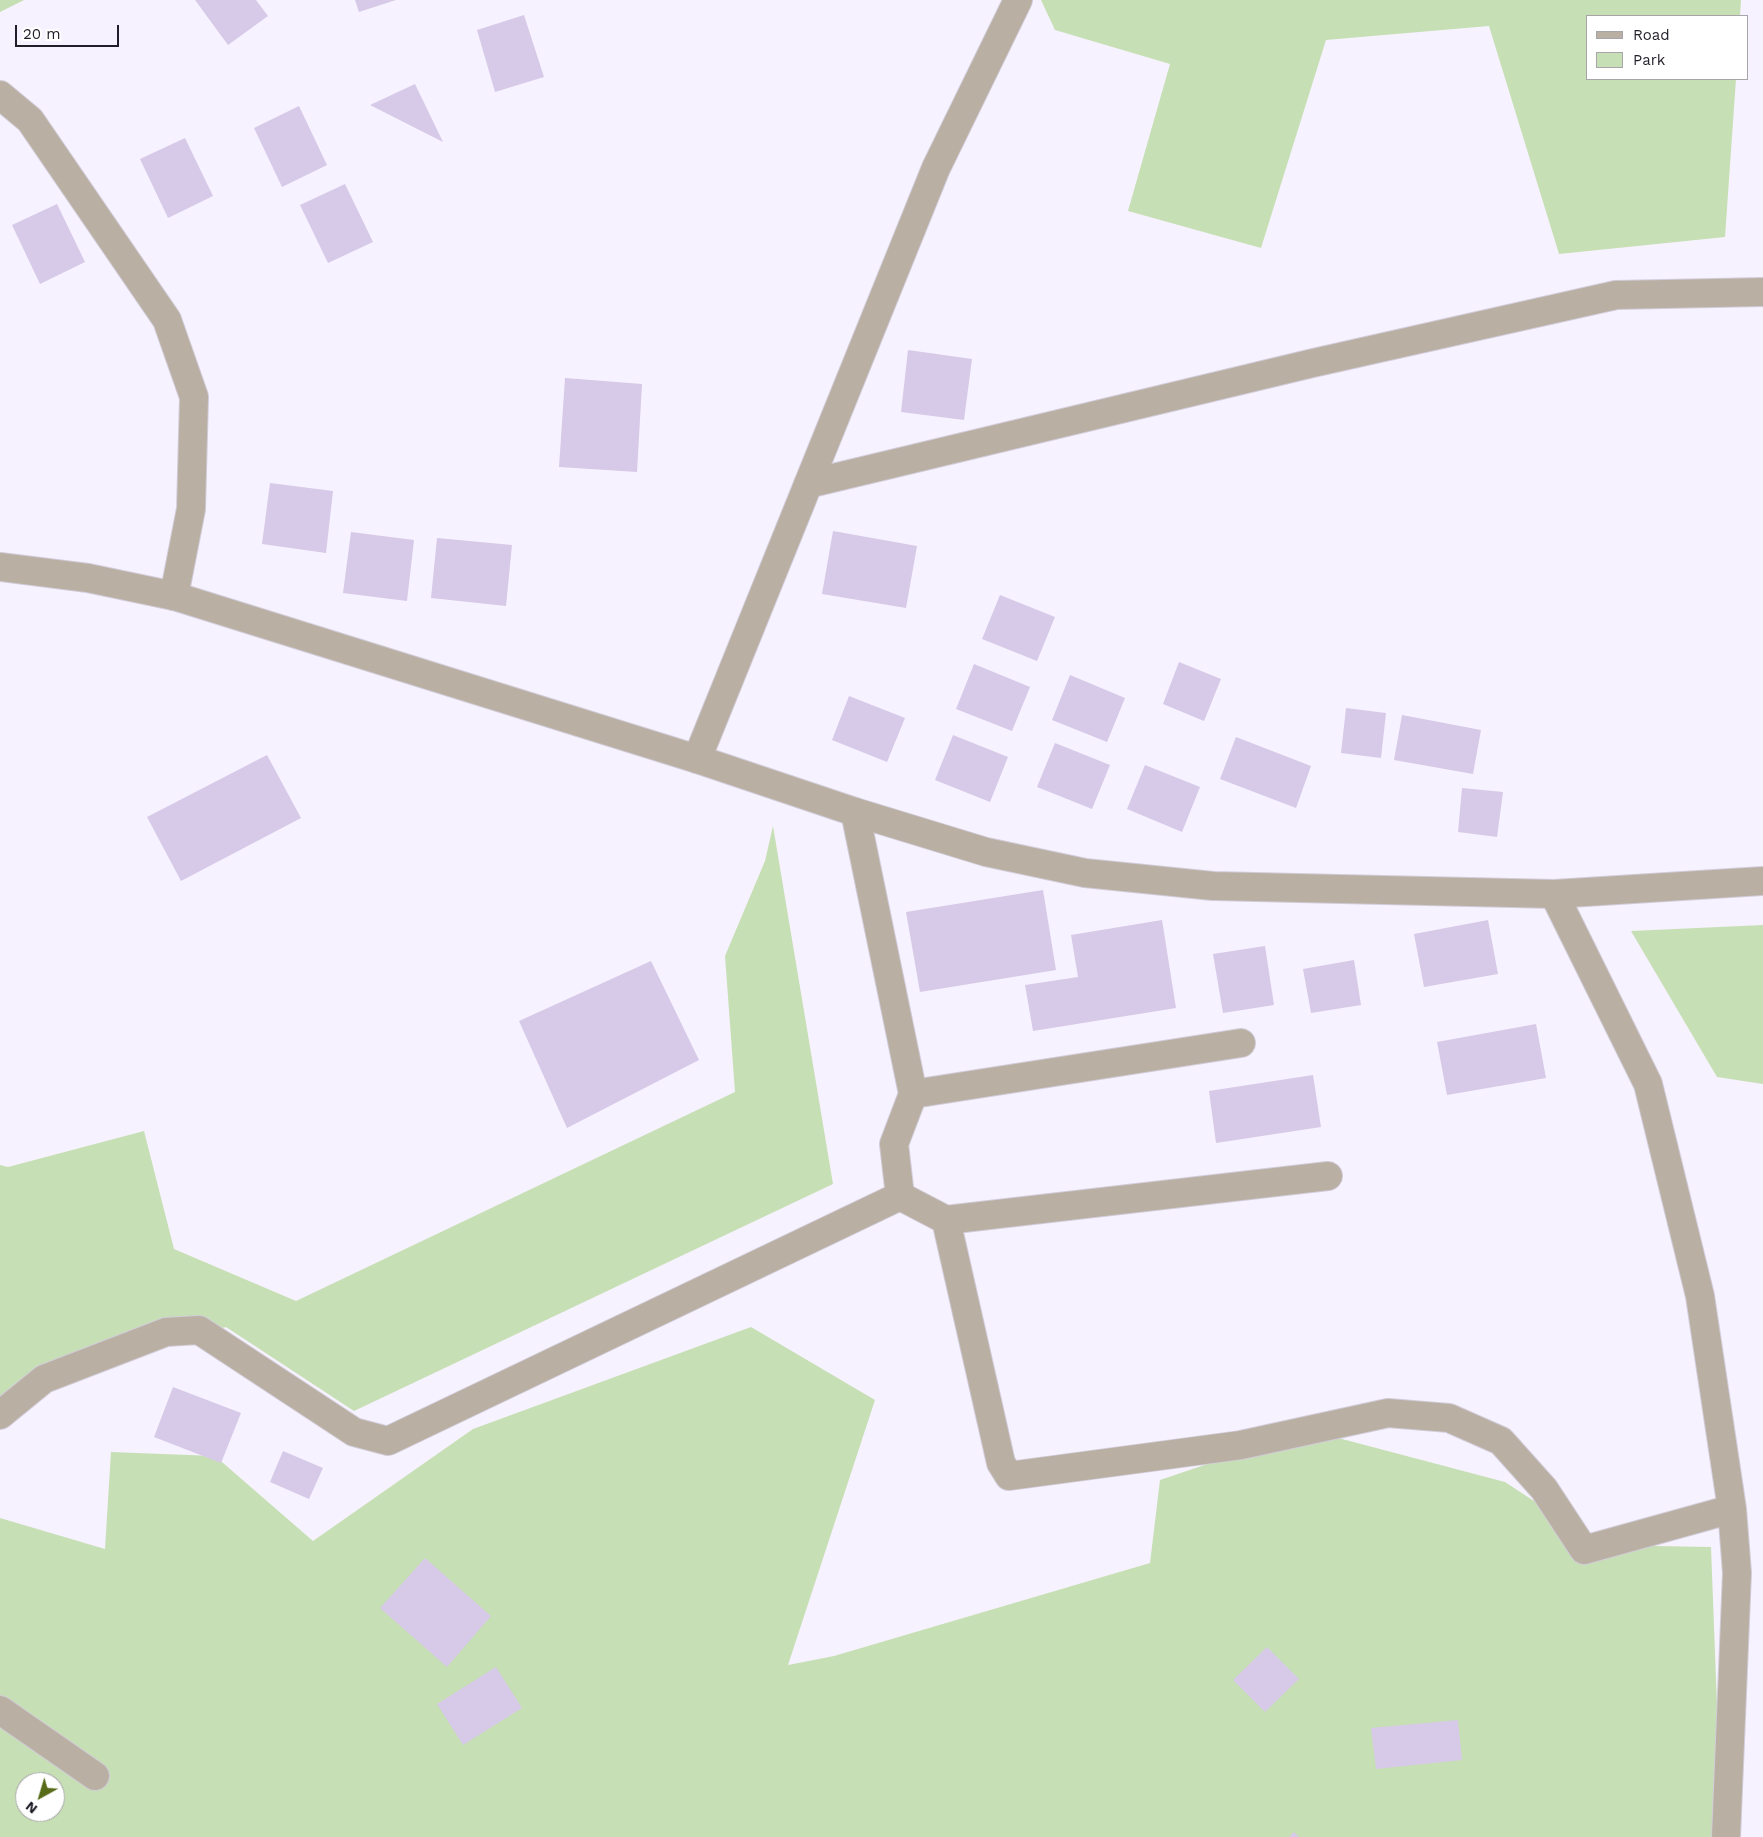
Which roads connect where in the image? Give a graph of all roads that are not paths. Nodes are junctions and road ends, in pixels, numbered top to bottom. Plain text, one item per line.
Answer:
1 (1018, 0) edge
2 (0, 95) edge
3 (1763, 292) edge
4 (808, 484) junction
5 (0, 567) edge
6 (174, 596) junction
7 (697, 759) junction
8 (855, 812) junction
9 (1762, 875) edge
10 (1554, 894) junction
11 (1241, 1043) dead end
12 (913, 1094) junction
13 (1328, 1176) dead end
14 (900, 1196) junction
15 (946, 1220) junction
16 (0, 1415) edge
17 (1732, 1509) junction
18 (0, 1710) edge
19 (95, 1776) dead end
20 (1726, 1837) edge

1 - 4 street
2 - 6 street
3 - 4 street
4 - 7 street
5 - 6 street
6 - 7 street
7 - 8 street
8 - 10 street
8 - 12 street
9 - 10 street
10 - 17 street
11 - 12 street
12 - 14 street
13 - 15 street
14 - 15 street
14 - 16 street
15 - 17 street
17 - 20 street
18 - 19 street

